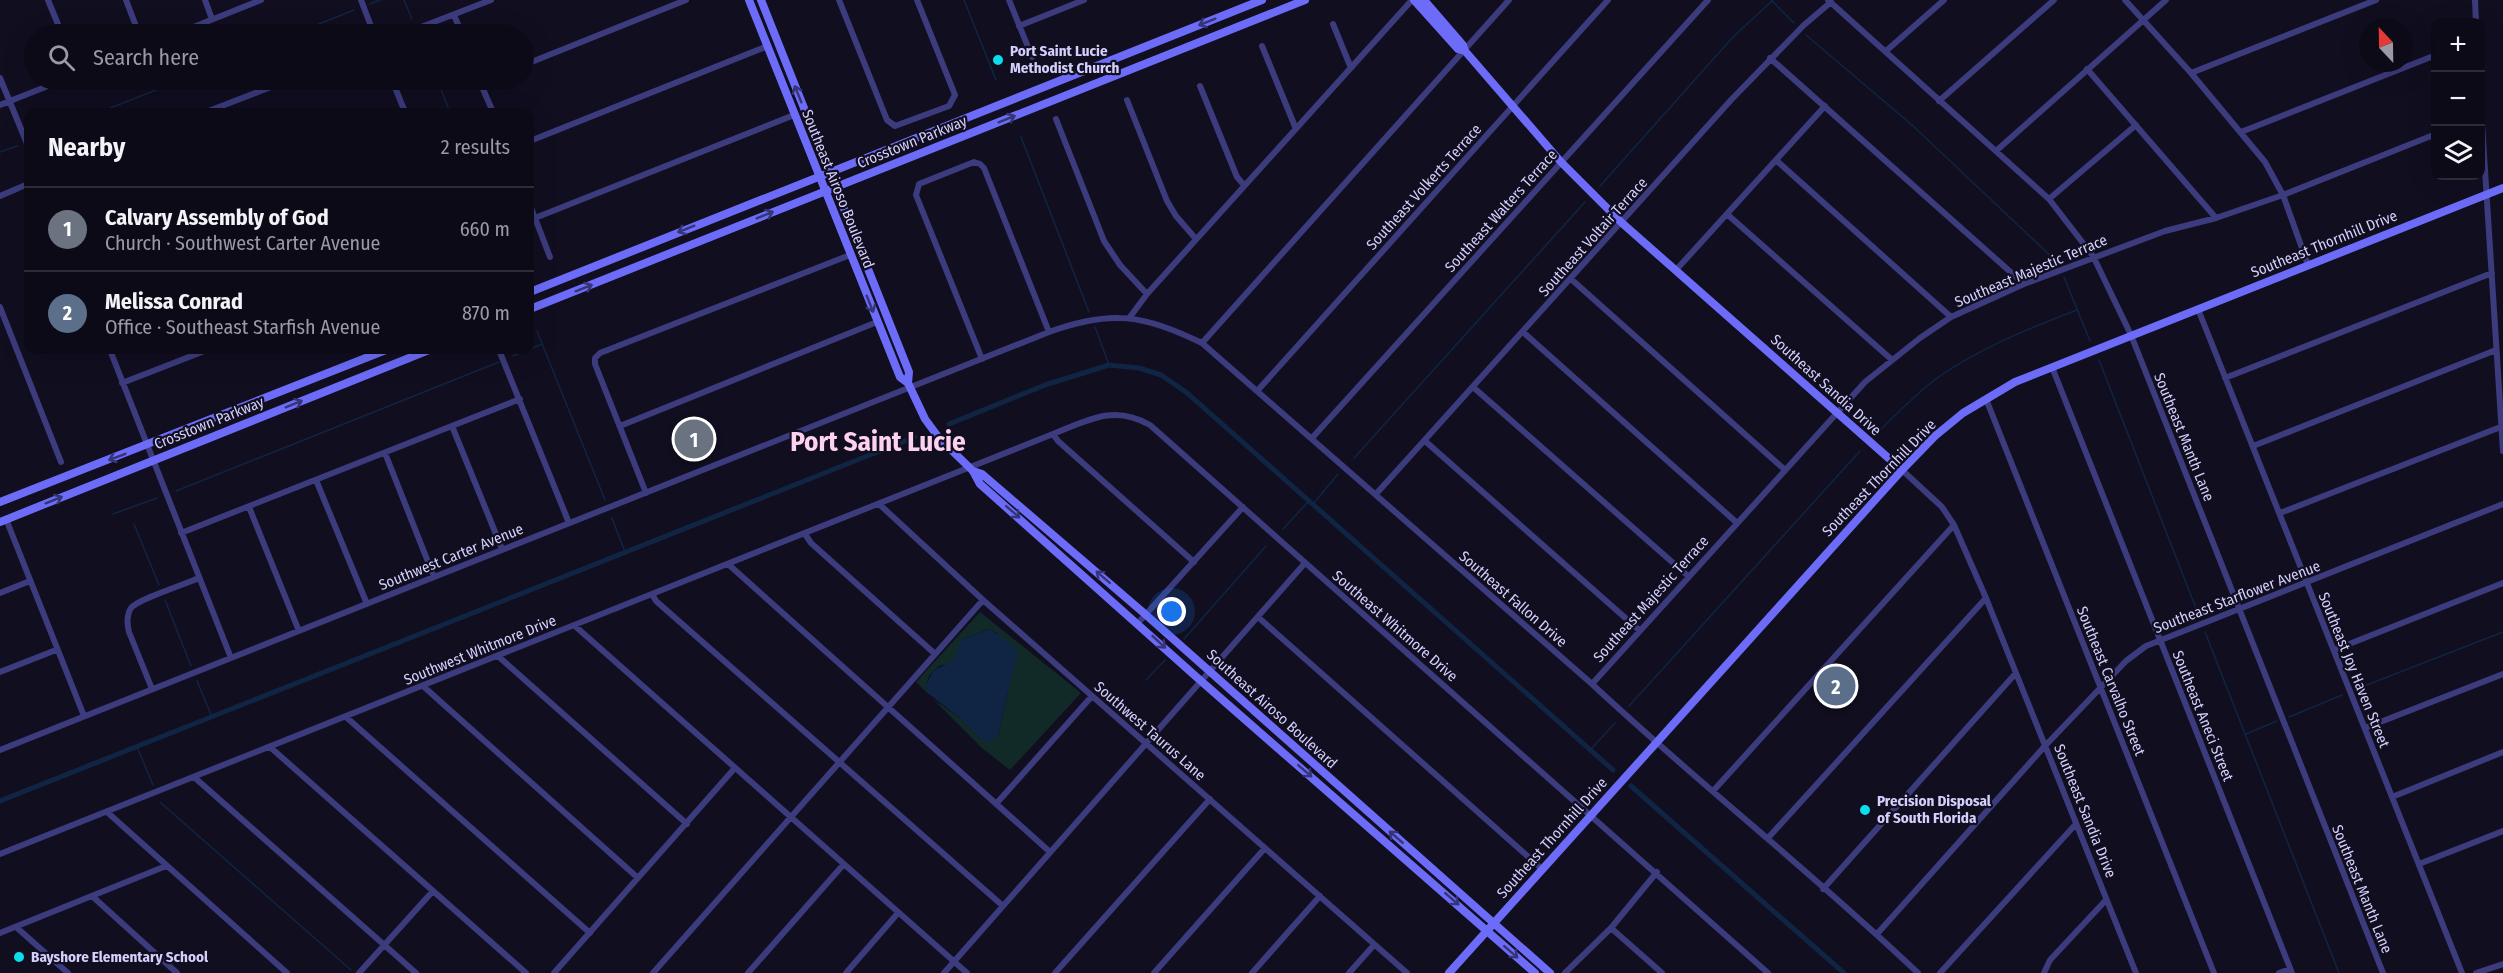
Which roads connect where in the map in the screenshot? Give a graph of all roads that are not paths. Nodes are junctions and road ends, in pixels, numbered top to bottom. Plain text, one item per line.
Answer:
1 (48, 0) edge
2 (126, 0) edge
3 (205, 0) edge
4 (261, 0) edge
5 (361, 0) edge
6 (491, 0) edge
7 (686, 0) edge
8 (749, 0) edge
9 (761, 0) edge
10 (839, 0) edge
11 (917, 0) edge
12 (1009, 0) edge
13 (1084, 0) edge
14 (1262, 0) edge
15 (1305, 0) edge
16 (1413, 0) edge
17 (1424, 0) edge
18 (1509, 0) edge
19 (1608, 0) edge
20 (1708, 0) edge
21 (1944, 0) edge
22 (2054, 0) edge
23 (2125, 0) edge
24 (2166, 0) edge
25 (2376, 0) edge
26 (2475, 0) edge
27 (1830, 1) edge
28 (454, 15) junction
29 (2476, 18) edge
30 (212, 19) junction
31 (2142, 20) junction
32 (58, 24) edge
33 (136, 24) edge
34 (200, 24) edge
35 (370, 24) edge
36 (430, 24) edge
37 (458, 24) edge
38 (1333, 24) dead end
39 (1019, 26) junction
40 (768, 46) junction
41 (1262, 46) dead end
42 (1465, 51) junction
43 (1886, 51) junction
44 (1032, 57) dead end
45 (2431, 57) edge
46 (1770, 58) junction
47 (534, 61) edge
48 (1351, 68) junction
49 (2087, 69) junction
50 (2191, 73) junction
51 (0, 78) edge
52 (1200, 86) dead end
53 (39, 90) edge
54 (263, 90) edge
55 (396, 90) edge
56 (484, 90) edge
57 (1127, 100) dead end
58 (1940, 101) junction
59 (10, 102) junction
60 (0, 105) edge
61 (1512, 106) junction
62 (1825, 106) junction
63 (216, 108) edge
64 (403, 108) edge
65 (491, 108) edge
66 (794, 115) junction
67 (1056, 119) dead end
68 (2136, 125) junction
69 (2482, 126) edge
70 (1296, 129) junction
71 (2241, 132) junction
72 (24, 136) edge
73 (2431, 136) edge
74 (534, 139) edge
75 (1996, 151) junction
76 (1777, 160) junction
77 (1561, 162) junction
78 (830, 172) junction
79 (819, 177) junction
80 (1244, 185) junction
81 (24, 186) edge
82 (836, 187) junction
83 (2503, 188) edge
84 (825, 191) junction
85 (2487, 194) junction
86 (2283, 195) junction
87 (0, 196) edge
88 (2049, 198) junction
89 (1728, 215) junction
90 (535, 218) joint
91 (2216, 219) junction
92 (1622, 224) junction
93 (1196, 239) junction
94 (850, 255) junction
95 (2093, 256) junction
96 (550, 257) dead end
97 (2308, 265) junction
98 (1676, 270) junction
99 (2492, 273) junction
100 (1571, 279) junction
101 (2024, 284) junction
102 (534, 290) edge
103 (1147, 294) junction
104 (0, 307) edge
105 (534, 307) edge
106 (2198, 309) junction
107 (1130, 317) junction
108 (1952, 317) junction
109 (877, 322) junction
110 (1049, 332) junction
111 (1523, 332) junction
112 (2131, 335) junction
113 (1202, 343) junction
114 (2496, 350) junction
115 (111, 354) edge
116 (197, 354) edge
117 (376, 354) edge
118 (419, 354) edge
119 (502, 354) edge
120 (982, 359) junction
121 (1891, 359) junction
122 (2052, 367) junction
123 (2225, 378) junction
124 (122, 383) junction
125 (909, 386) junction
126 (1473, 387) junction
127 (1258, 390) junction
128 (520, 399) junction
129 (1986, 399) junction
130 (1837, 412) junction
131 (452, 426) junction
132 (620, 426) junction
133 (2503, 426) edge
134 (1053, 434) junction
135 (1312, 438) junction
136 (1425, 441) junction
137 (146, 446) junction
138 (2253, 446) junction
139 (2503, 451) edge
140 (385, 453) junction
141 (152, 460) junction
142 (61, 462) dead end
143 (971, 469) junction
144 (1784, 469) junction
145 (1902, 470) junction
146 (316, 480) junction
147 (646, 493) junction
148 (1376, 494) junction
149 (0, 502) edge
150 (879, 504) junction
151 (2503, 504) edge
152 (249, 507) junction
153 (1243, 507) junction
154 (2280, 513) junction
155 (3, 521) edge
156 (1736, 522) junction
157 (569, 523) junction
158 (1954, 525) junction
159 (181, 534) junction
160 (805, 534) junction
161 (502, 549) junction
162 (1194, 561) junction
163 (1305, 563) junction
164 (728, 564) junction
165 (1688, 576) junction
166 (434, 577) junction
167 (199, 578) junction
168 (30, 581) junction
169 (2307, 582) junction
170 (2503, 583) edge
171 (0, 593) edge
172 (652, 594) junction
173 (1986, 598) junction
174 (983, 600) junction
175 (367, 604) junction
176 (2238, 608) junction
177 (1145, 614) junction
178 (1258, 617) junction
179 (1138, 623) junction
180 (575, 626) junction
181 (1639, 630) junction
182 (299, 631) junction
183 (2160, 640) junction
184 (56, 650) junction
185 (2334, 650) junction
186 (934, 653) junction
187 (498, 656) junction
188 (231, 658) junction
189 (0, 672) edge
190 (1209, 672) junction
191 (2016, 673) junction
192 (2503, 674) edge
193 (1201, 681) junction
194 (1592, 684) junction
195 (423, 686) junction
196 (2100, 688) junction
197 (152, 689) junction
198 (1092, 696) junction
199 (886, 708) junction
200 (84, 716) junction
201 (346, 717) junction
202 (2365, 728) junction
203 (1147, 743) junction
204 (1655, 743) junction
205 (270, 747) junction
206 (2044, 747) junction
207 (0, 750) edge
208 (2503, 752) edge
209 (839, 763) junction
210 (734, 769) junction
211 (194, 777) junction
212 (1714, 790) junction
213 (2392, 797) junction
214 (1210, 799) junction
215 (996, 804) junction
216 (107, 812) junction
217 (1590, 815) junction
218 (791, 818) junction
219 (687, 824) junction
220 (2075, 825) junction
221 (2503, 831) edge
222 (1768, 838) junction
223 (1265, 848) junction
224 (1050, 852) junction
225 (0, 854) edge
226 (2419, 864) junction
227 (843, 865) junction
228 (166, 866) junction
229 (1542, 869) junction
230 (1657, 872) junction
231 (638, 878) junction
232 (1823, 889) junction
233 (433, 891) junction
234 (92, 896) junction
235 (1320, 896) junction
236 (2106, 900) junction
237 (1003, 906) junction
238 (898, 913) junction
239 (1494, 922) junction
240 (16, 927) junction
241 (1611, 928) junction
242 (1487, 931) junction
243 (0, 933) edge
244 (590, 933) junction
245 (1877, 934) junction
246 (384, 945) junction
247 (1374, 945) junction
248 (954, 962) junction
249 (2503, 964) edge
250 (168, 970) edge
251 (2291, 971) edge
252 (68, 973) edge
253 (177, 973) edge
254 (287, 973) edge
255 (359, 973) edge
256 (416, 973) edge
257 (526, 973) edge
258 (554, 973) edge
259 (653, 973) edge
260 (748, 973) edge
261 (846, 973) edge
262 (944, 973) edge
263 (967, 973) edge
264 (1055, 973) edge
265 (1154, 973) edge
266 (1252, 973) edge
267 (1349, 973) edge
268 (1407, 973) edge
269 (1449, 973) edge
270 (1535, 973) edge
271 (1550, 973) edge
272 (1565, 973) edge
273 (1662, 973) edge
274 (1768, 973) edge
275 (1918, 973) edge
276 (1940, 973) edge
277 (2044, 973) edge
278 (2136, 973) edge
279 (2214, 973) edge
280 (2279, 973) edge
281 (2383, 973) edge
282 (2462, 973) edge
283 (2476, 973) edge

1 - 32 street
2 - 33 street
3 - 30 street
4 - 30 street
5 - 35 street
6 - 28 street
7 - 47 street
8 - 40 main road, Southeast Airoso Boulevard
78 -> 9 main road, Southeast Airoso Boulevard
10 - 11 street
12 - 39 street
13 - 39 street
14 -> 78 main road, Crosstown Parkway
82 -> 15 main road, Crosstown Parkway
16 - 42 main road, Southeast Sandia Drive
16 - 48 street
17 - 42 main road, Southeast Sandia Drive
18 - 42 street
19 - 61 street, Southeast Volkerts Terrace
20 - 77 street, Southeast Walters Terrace
21 - 43 street
22 - 58 street
23 - 31 street
24 - 31 street
25 - 50 street
26 - 29 street
27 - 43 street, Southeast Manth Lane
27 - 46 street, Southeast Voltair Terrace
28 - 36 street
28 - 37 street
30 - 34 street
31 - 49 street
31 - 50 street
38 - 48 street
39 - 44 street
40 - 66 main road, Southeast Airoso Boulevard
40 - 74 street
41 - 70 street
42 - 61 main road, Southeast Sandia Drive
42 - 113 street
43 - 58 street, Southeast Manth Lane
45 - 71 street
46 - 62 street
46 - 92 street, Southeast Voltair Terrace
48 - 70 street
49 - 68 street
49 - 75 street
50 - 71 street
51 - 59 street
52 - 80 street
53 - 59 street
54 - 63 street
55 - 64 street
56 - 65 street
57 - 93 street
58 - 75 street, Southeast Manth Lane
59 - 60 street
59 - 72 street
61 - 77 main road, Southeast Sandia Drive
61 - 127 street, Southeast Volkerts Terrace
62 - 76 street
62 - 101 street
66 - 79 main road, Southeast Airoso Boulevard
66 - 90 street
67 - 103 street
68 - 88 street
68 - 91 street
69 - 85 street
70 - 80 street
71 - 86 street
73 - 86 street, Southeast Majestic Terrace
75 - 88 street, Southeast Manth Lane
76 - 89 street
76 - 108 street
77 - 92 main road, Southeast Sandia Drive
77 - 135 street, Southeast Walters Terrace
78 - 79 main road, Crosstown Parkway
78 - 82 main road, Southeast Airoso Boulevard
79 - 84 main road, Southeast Airoso Boulevard
79 -> 102 main road, Crosstown Parkway
80 - 93 street
81 - 87 street
82 - 84 main road, Crosstown Parkway
82 - 125 main road, Southeast Airoso Boulevard
83 - 85 main road, Southeast Thornhill Drive
84 - 94 main road, Southeast Airoso Boulevard
105 -> 84 main road, Crosstown Parkway
85 - 97 main road, Southeast Thornhill Drive
85 - 99 street
86 - 91 street, Southeast Majestic Terrace
86 - 97 street
88 - 95 street, Southeast Manth Lane
89 - 98 street
89 - 121 street
90 - 96 street
91 - 95 street, Southeast Majestic Terrace
92 - 98 main road, Southeast Sandia Drive
92 - 100 street, Southeast Voltair Terrace
93 - 103 street
94 -> 109 main road, Southeast Airoso Boulevard
94 - 132 street
95 - 101 street, Southeast Majestic Terrace
95 - 112 street, Southeast Manth Lane
97 - 106 main road, Southeast Thornhill Drive
98 - 130 main road, Southeast Sandia Drive
99 - 114 street
99 - 123 street
100 - 111 street, Southeast Voltair Terrace
100 - 144 street
101 - 108 street, Southeast Majestic Terrace
103 - 107 street
104 - 142 street
106 - 112 main road, Southeast Thornhill Drive
106 - 123 street, Southeast Joy Haven Street
107 - 110 street, Southeast Fallon Drive
107 - 113 street, Southeast Fallon Drive
108 - 121 street, Southeast Majestic Terrace
109 - 125 main road, Southeast Airoso Boulevard
109 - 132 street
110 - 120 street, Southwest Carter Avenue
110 - 120 street
111 - 126 street, Southeast Voltair Terrace
111 - 156 street
112 - 122 main road, Southeast Thornhill Drive
112 - 176 street, Southeast Manth Lane
113 - 127 street, Southeast Fallon Drive
114 - 133 street
114 - 138 street
115 - 124 street
116 - 124 street
117 - 137 main road, Crosstown Parkway
141 -> 118 main road, Crosstown Parkway
119 - 128 street
120 - 125 street, Southwest Carter Avenue
121 - 130 street, Southeast Majestic Terrace
122 - 129 main road, Southeast Thornhill Drive
122 - 183 street, Southeast Aneci Street
123 - 138 street, Southeast Joy Haven Street
124 - 137 street
125 - 143 main road, Southeast Airoso Boulevard
125 - 147 street, Southwest Carter Avenue
126 - 136 street, Southeast Voltair Terrace
126 - 165 street
127 - 135 street, Southeast Fallon Drive
128 - 131 street
128 - 157 street
129 - 145 main road, Southeast Thornhill Drive
129 - 196 street, Southeast Carvalho Street
130 - 144 street, Southeast Majestic Terrace
130 - 145 main road, Southeast Sandia Drive
131 - 140 street
131 - 161 street
132 - 147 street
133 - 139 street
133 - 154 street
134 - 143 street, Southeast Whitmore Drive
134 - 153 street, Southeast Whitmore Drive
134 - 162 street
135 - 148 street, Southeast Fallon Drive
136 - 148 street, Southeast Voltair Terrace
136 - 181 street
137 - 141 street
137 -> 149 main road, Crosstown Parkway
138 - 154 street, Southeast Joy Haven Street
140 - 146 street
140 - 166 street
155 -> 141 main road, Crosstown Parkway
141 - 159 street
143 - 150 street, Southwest Whitmore Drive
177 -> 143 main road, Southeast Airoso Boulevard
143 -> 179 main road, Southeast Airoso Boulevard
144 - 156 street, Southeast Majestic Terrace
145 - 158 street, Southeast Sandia Drive
145 - 204 main road, Southeast Thornhill Drive
146 - 152 street
146 - 175 street
147 - 157 street, Southwest Carter Avenue
148 - 194 street, Southeast Fallon Drive
150 - 160 street, Southwest Whitmore Drive
150 - 174 street, Southwest Taurus Lane
151 - 169 street, Southeast Starflower Avenue
152 - 159 street
152 - 182 street
153 - 162 street
153 - 163 street, Southeast Whitmore Drive
154 - 169 street, Southeast Joy Haven Street
155 - 168 street
156 - 165 street, Southeast Majestic Terrace
157 - 161 street, Southwest Carter Avenue
158 - 173 street, Southeast Sandia Drive
158 - 212 street
159 - 167 street
160 - 164 street, Southwest Whitmore Drive
160 - 186 street
161 - 166 street, Southwest Carter Avenue
162 - 177 street
163 - 178 street
163 - 217 street, Southeast Whitmore Drive
164 - 172 street, Southwest Whitmore Drive
164 - 199 street
165 - 181 street, Southeast Majestic Terrace
166 - 175 street, Southwest Carter Avenue
167 - 188 street
167 - 197 street
168 - 171 street
168 - 184 street
169 - 176 street, Southeast Starflower Avenue
169 - 185 street, Southeast Joy Haven Street
170 - 185 street
172 - 180 street, Southwest Whitmore Drive
172 - 209 street
173 - 191 street, Southeast Sandia Drive
173 - 222 street
174 - 186 street
174 - 198 street, Southwest Taurus Lane
175 - 182 street, Southwest Carter Avenue
176 - 183 street, Southeast Starflower Avenue
176 - 281 street, Southeast Manth Lane
177 - 179 street
177 - 190 main road, Southeast Airoso Boulevard
178 - 190 street
178 - 229 street
179 -> 193 main road, Southeast Airoso Boulevard
180 - 187 street, Southwest Whitmore Drive
180 - 210 street
181 - 194 street, Southeast Majestic Terrace
182 - 188 street, Southwest Carter Avenue
183 - 196 street, Southeast Starflower Avenue
183 - 251 street, Southeast Aneci Street
184 - 189 street
184 - 200 street
185 - 202 street, Southeast Joy Haven Street
186 - 199 street
187 - 195 street, Southwest Whitmore Drive
187 - 219 street
188 - 197 street, Southwest Carter Avenue
190 - 193 street
239 -> 190 main road, Southeast Airoso Boulevard
191 - 206 street, Southeast Sandia Drive
191 - 232 street
192 - 202 street
193 - 203 street
193 -> 242 main road, Southeast Airoso Boulevard
194 - 204 street, Southeast Fallon Drive
195 - 201 street, Southwest Whitmore Drive
195 - 231 street
196 - 206 street, Southeast Starflower Avenue
196 - 279 street, Southeast Carvalho Street
197 - 200 street, Southwest Carter Avenue
198 - 203 street, Southwest Taurus Lane
198 - 215 street
199 - 209 street
199 - 215 street
200 - 207 street, Southwest Carter Avenue
201 - 205 street, Southwest Whitmore Drive
201 - 244 street
202 - 213 street, Southeast Joy Haven Street
203 - 214 street, Southwest Taurus Lane
203 - 224 street
204 - 212 street, Southeast Fallon Drive
204 - 217 main road, Southeast Thornhill Drive
205 - 211 street, Southwest Whitmore Drive
205 - 233 street
206 - 220 street, Southeast Sandia Drive
206 - 245 street, Southeast Starflower Avenue
208 - 213 street
209 - 218 street
209 - 237 street
210 - 218 street
210 - 219 street
211 - 216 street, Southwest Whitmore Drive
211 - 246 street
212 - 222 street, Southeast Fallon Drive
213 - 226 street, Southeast Joy Haven Street
214 - 223 street, Southwest Taurus Lane
214 - 264 street
215 - 224 street
216 - 225 street, Southwest Whitmore Drive
216 - 228 street
217 - 229 main road, Southeast Thornhill Drive
217 - 230 street, Southeast Whitmore Drive
218 - 227 street
218 - 259 street
219 - 231 street
220 - 236 street, Southeast Sandia Drive
220 - 276 street
221 - 226 street
222 - 232 street, Southeast Fallon Drive
223 - 235 street, Southwest Taurus Lane
223 - 265 street
224 - 237 street
226 - 282 street, Southeast Joy Haven Street
227 - 238 street
227 - 260 street
228 - 234 street
228 - 254 street
229 - 239 main road, Southeast Thornhill Drive
230 - 241 street
230 - 274 street, Southeast Whitmore Drive
231 - 244 street
232 - 245 street, Southeast Fallon Drive
233 - 246 street
233 - 257 street
234 - 240 street
234 - 250 street
235 - 247 street, Southwest Taurus Lane
235 - 266 street
236 - 277 street
236 - 278 street, Southeast Sandia Drive
237 - 248 street
238 - 248 street
238 - 261 street
239 - 242 main road, Southeast Thornhill Drive
239 - 271 main road, Southeast Airoso Boulevard
240 - 243 street
240 - 252 street
241 - 272 street
241 - 273 street
242 - 269 main road, Southeast Thornhill Drive
242 -> 270 main road, Southeast Airoso Boulevard
244 - 258 street
245 - 275 street, Southeast Fallon Drive
246 - 255 street
246 - 256 street
247 - 267 street
247 - 268 street, Southwest Taurus Lane
248 - 262 street
248 - 263 street
249 - 283 street
250 - 253 street
251 - 280 street

